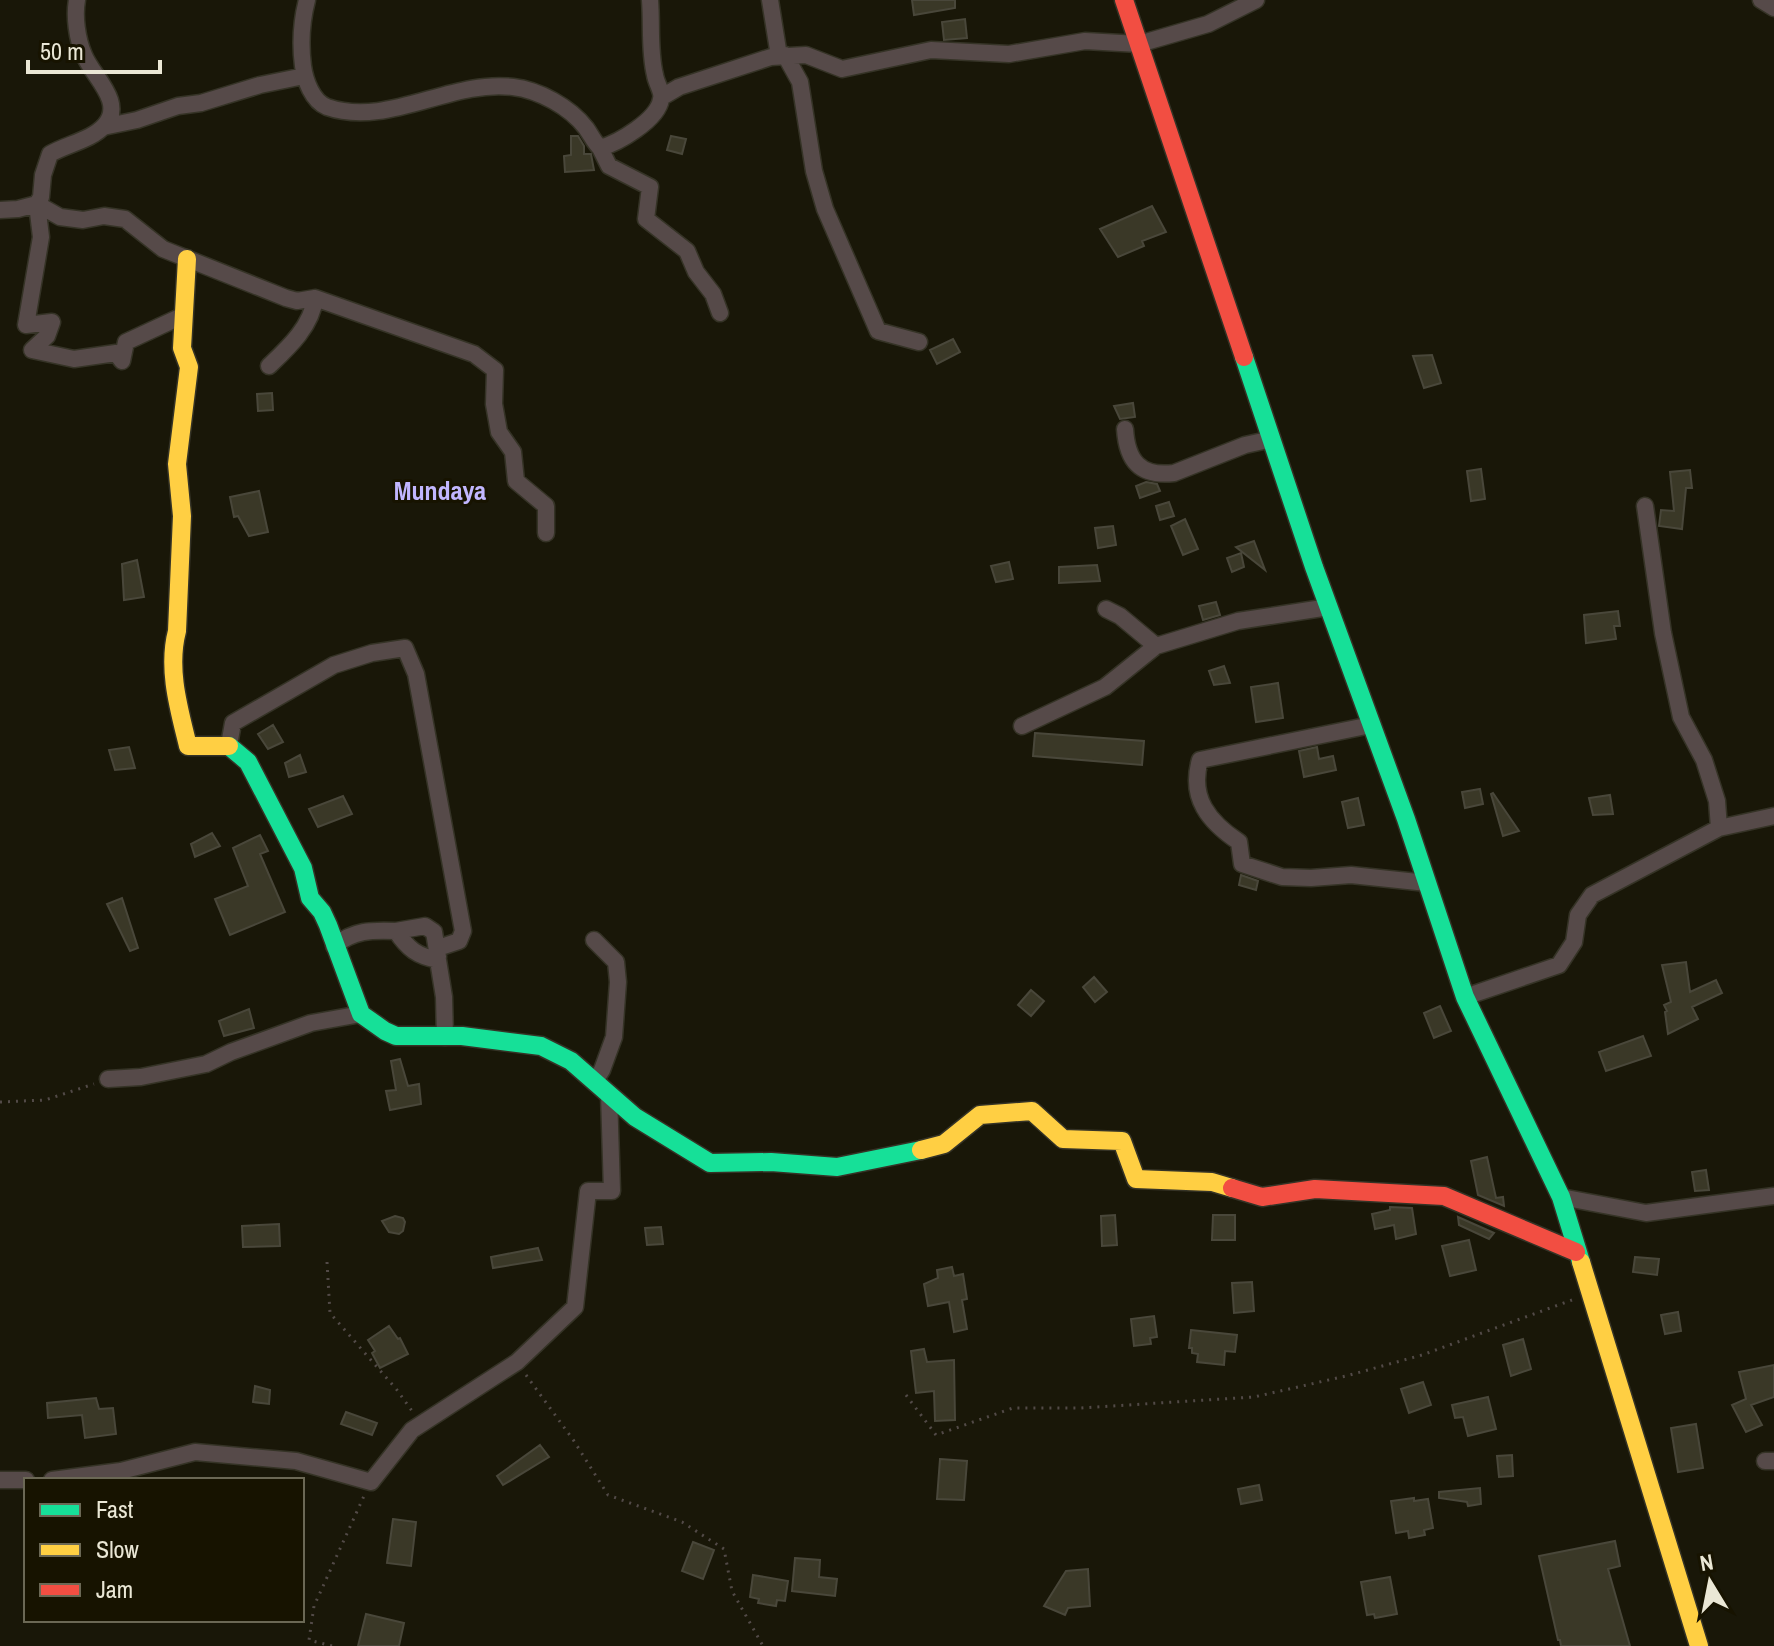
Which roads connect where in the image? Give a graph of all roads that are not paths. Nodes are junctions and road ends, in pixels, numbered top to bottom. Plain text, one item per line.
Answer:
1 (77, 0) edge
2 (307, 0) edge
3 (650, 0) edge
4 (770, 0) edge
5 (1124, 0) edge
6 (1256, 0) edge
7 (1761, 0) edge
8 (1774, 8) edge
9 (1139, 44) junction
10 (782, 55) junction
11 (304, 76) junction
12 (662, 97) junction
13 (103, 127) junction
14 (600, 148) junction
15 (37, 204) junction
16 (0, 210) edge
17 (187, 259) junction
18 (315, 298) junction
19 (720, 313) dead end
20 (182, 316) junction
21 (919, 342) dead end
22 (269, 366) dead end
23 (1125, 429) dead end
24 (1272, 439) junction
25 (1645, 506) dead end
26 (546, 533) dead end
27 (1329, 607) junction
28 (1106, 609) dead end
29 (1156, 646) junction
30 (1371, 725) junction
31 (1022, 726) dead end
32 (229, 745) junction
33 (1774, 816) edge
34 (1719, 828) junction
35 (1427, 883) junction
36 (396, 931) junction
37 (594, 940) dead end
38 (334, 946) junction
39 (438, 954) junction
40 (1465, 997) junction
41 (361, 1014) junction
42 (445, 1037) junction
43 (108, 1079) road end
44 (595, 1081) junction
45 (609, 1094) junction
46 (1774, 1196) edge
47 (1561, 1197) junction
48 (1576, 1252) junction
49 (67, 1478) edge
50 (0, 1480) edge
51 (24, 1480) edge
52 (1699, 1646) edge

1 - 13 street
2 - 11 street
3 - 12 street
4 - 10 street
5 - 9 street
6 - 9 street
7 - 8 street
9 - 10 street
9 - 24 street
10 - 12 street
10 - 21 street
11 - 13 street
11 - 14 street
12 - 14 street
13 - 15 street
14 - 19 street
15 - 16 street
15 - 17 street
15 - 20 street
17 - 18 street
17 - 20 street
18 - 22 street
18 - 26 street
20 - 32 street
23 - 24 street
24 - 27 street
25 - 34 street
27 - 29 street
27 - 30 street
28 - 29 street
29 - 31 street
30 - 35 street
30 - 35 street
32 - 38 street
32 - 39 street
33 - 34 street
34 - 40 street
35 - 40 street
36 - 38 street
36 - 39 street
36 - 39 street
37 - 44 street
38 - 41 street
39 - 42 street
40 - 47 street
41 - 42 street
41 - 43 street
42 - 44 street
44 - 45 street
45 - 48 street
45 - 49 street
46 - 47 street
47 - 48 street
48 - 52 street
50 - 51 street

